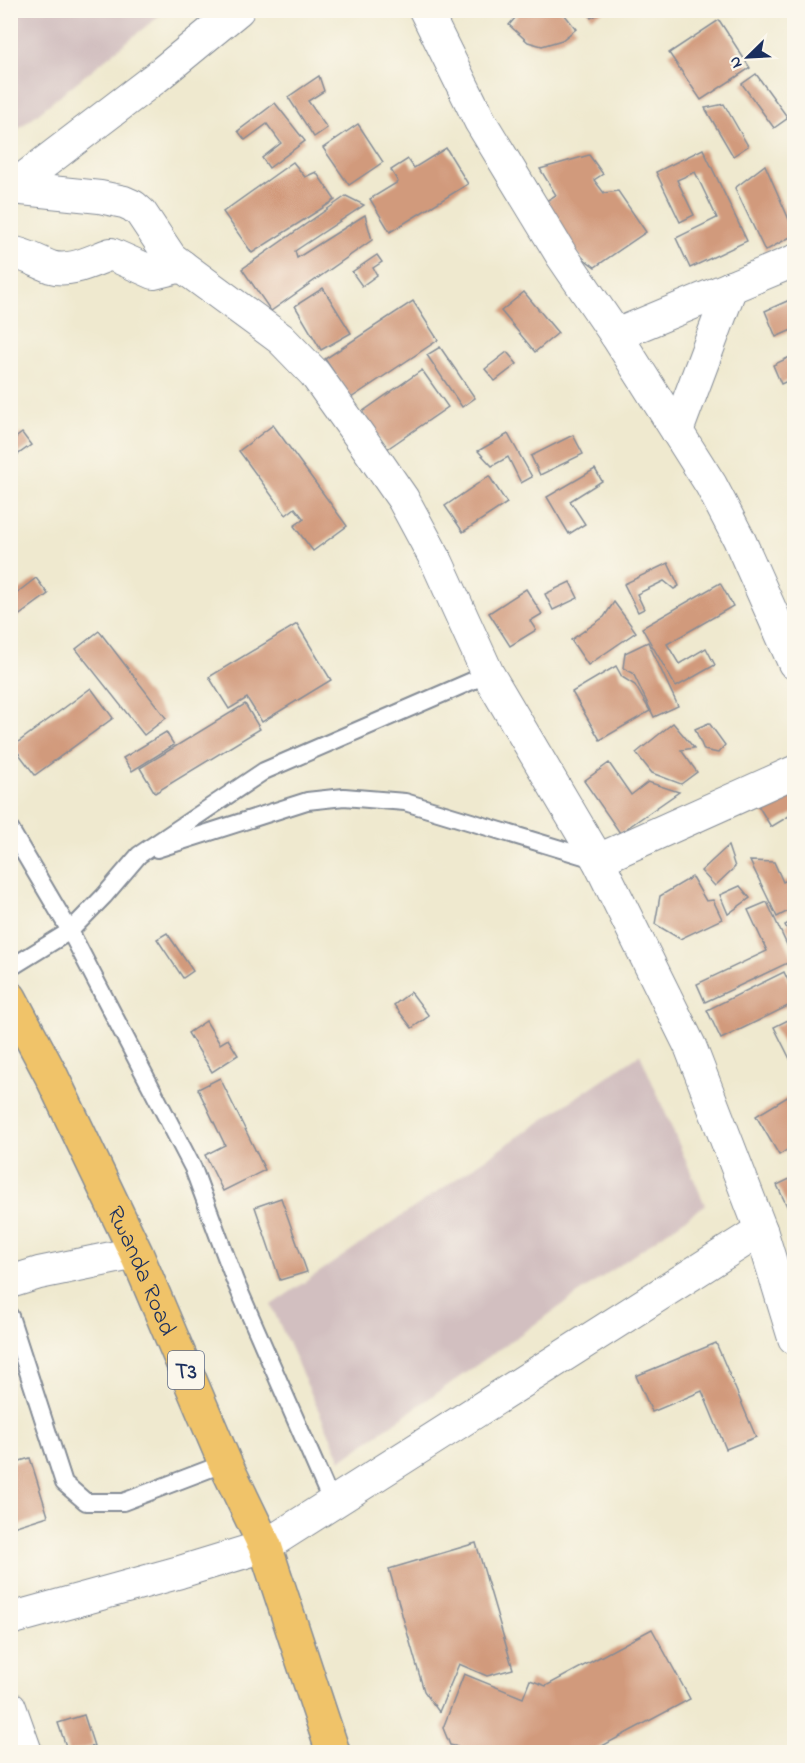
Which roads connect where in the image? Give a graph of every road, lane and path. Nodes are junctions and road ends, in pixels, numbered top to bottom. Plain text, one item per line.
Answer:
1 (238, 10) edge
2 (425, 10) edge
3 (11, 189) edge
4 (10, 252) edge
5 (795, 261) edge
6 (182, 266) junction
7 (731, 287) junction
8 (616, 335) junction
9 (677, 431) junction
10 (795, 663) edge
11 (488, 674) junction
12 (795, 772) edge
13 (10, 829) edge
14 (139, 855) junction
15 (598, 860) junction
16 (70, 931) junction
17 (10, 968) edge
18 (10, 998) edge
19 (761, 1230) junction
20 (136, 1252) junction
21 (10, 1282) edge
22 (10, 1316) edge
23 (795, 1338) edge
24 (225, 1463) junction
25 (332, 1503) junction
26 (265, 1546) junction
27 (10, 1619) edge
28 (10, 1707) edge
29 (26, 1752) edge
30 (333, 1752) edge

1 - 3 street
2 - 8 street
3 - 6 street
4 - 6 street
5 - 7 street
6 - 11 street
7 - 8 street
7 - 9 street
8 - 9 street
9 - 10 street
11 - 14 lane
11 - 15 street
12 - 15 street
13 - 16 lane
14 - 15 lane
14 - 16 lane
15 - 19 street
16 - 17 lane
16 - 25 lane
18 - 20 highway, Rwanda Road / T3
19 - 23 street
19 - 25 street
20 - 21 street
20 - 24 highway, Rwanda Road / T3
22 - 24 lane
24 - 26 highway, Rwanda Road / T3
25 - 26 street
26 - 27 street
26 - 30 highway, Rwanda Road / T3
28 - 29 street

